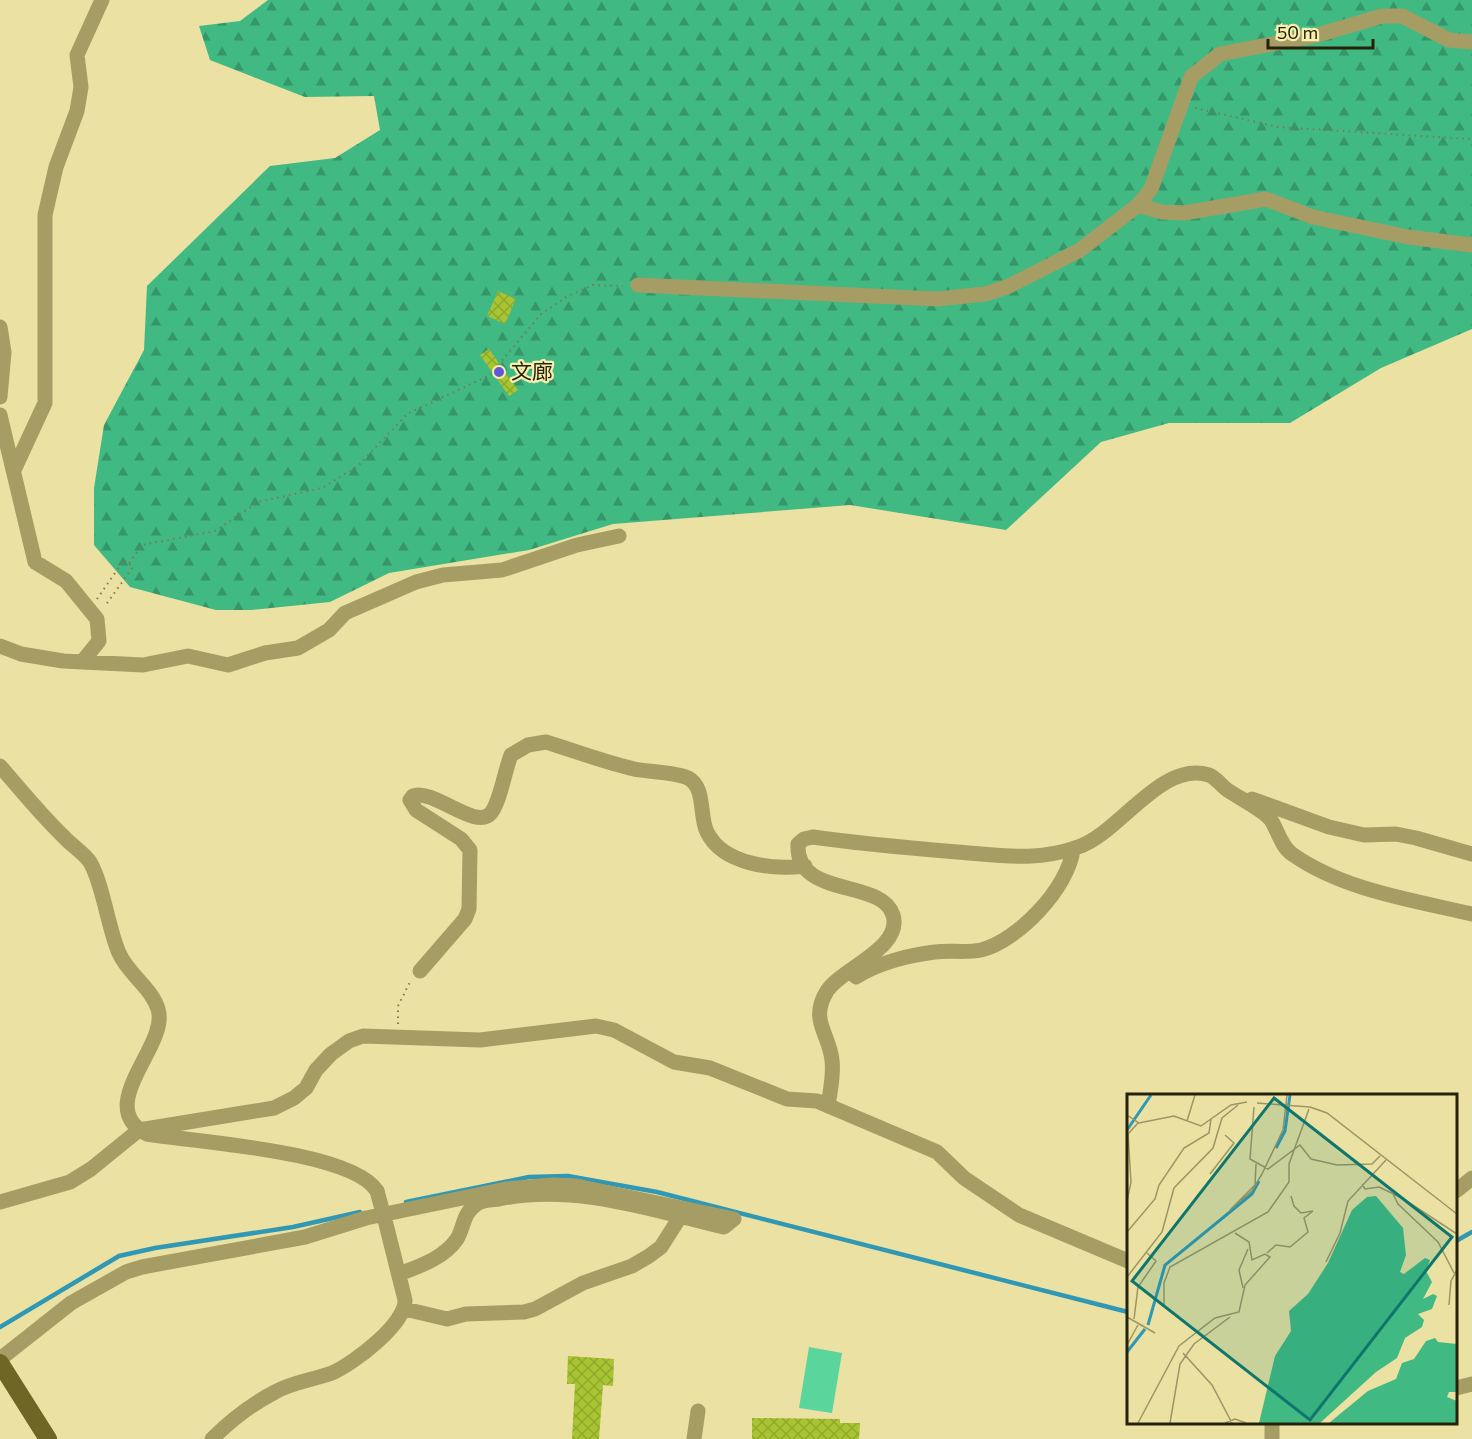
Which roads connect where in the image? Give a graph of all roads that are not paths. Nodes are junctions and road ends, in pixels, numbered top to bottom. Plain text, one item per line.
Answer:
1 (102, 0) edge
2 (1472, 42) edge
3 (1138, 205) junction
4 (1472, 244) edge
5 (638, 285) road end
6 (0, 327) edge
7 (0, 397) edge
8 (0, 415) edge
9 (14, 470) junction
10 (619, 536) dead end
11 (0, 646) edge
12 (82, 662) junction
13 (0, 766) edge
14 (1224, 788) junction
15 (1073, 849) junction
16 (1472, 854) edge
17 (806, 866) junction
18 (1472, 914) edge
19 (420, 971) road end
20 (829, 988) junction
21 (828, 1106) junction
22 (139, 1130) junction
23 (1472, 1178) edge
24 (1457, 1189) edge
25 (0, 1202) edge
26 (680, 1217) junction
27 (1127, 1262) edge
28 (399, 1274) junction
29 (405, 1309) junction
30 (0, 1361) edge
31 (1472, 1384) edge
32 (1457, 1388) edge
33 (698, 1411) dead end
34 (48, 1439) edge
35 (212, 1439) edge
36 (694, 1439) edge

1 - 9 street
2 - 3 street
3 - 4 street
3 - 5 street
6 - 7 street
8 - 9 street
9 - 12 street
10 - 12 street
11 - 12 street
13 - 22 street
14 - 15 street
14 - 16 street
14 - 18 street
15 - 17 street
15 - 20 street
17 - 19 street
17 - 20 street
20 - 21 street
21 - 22 street
21 - 27 street
22 - 25 street
22 - 28 street, bridge
23 - 24 street
26 - 28 street
26 - 29 street
26 - 30 street
28 - 29 street
29 - 35 street
30 - 34 main road
31 - 32 street
33 - 36 street

